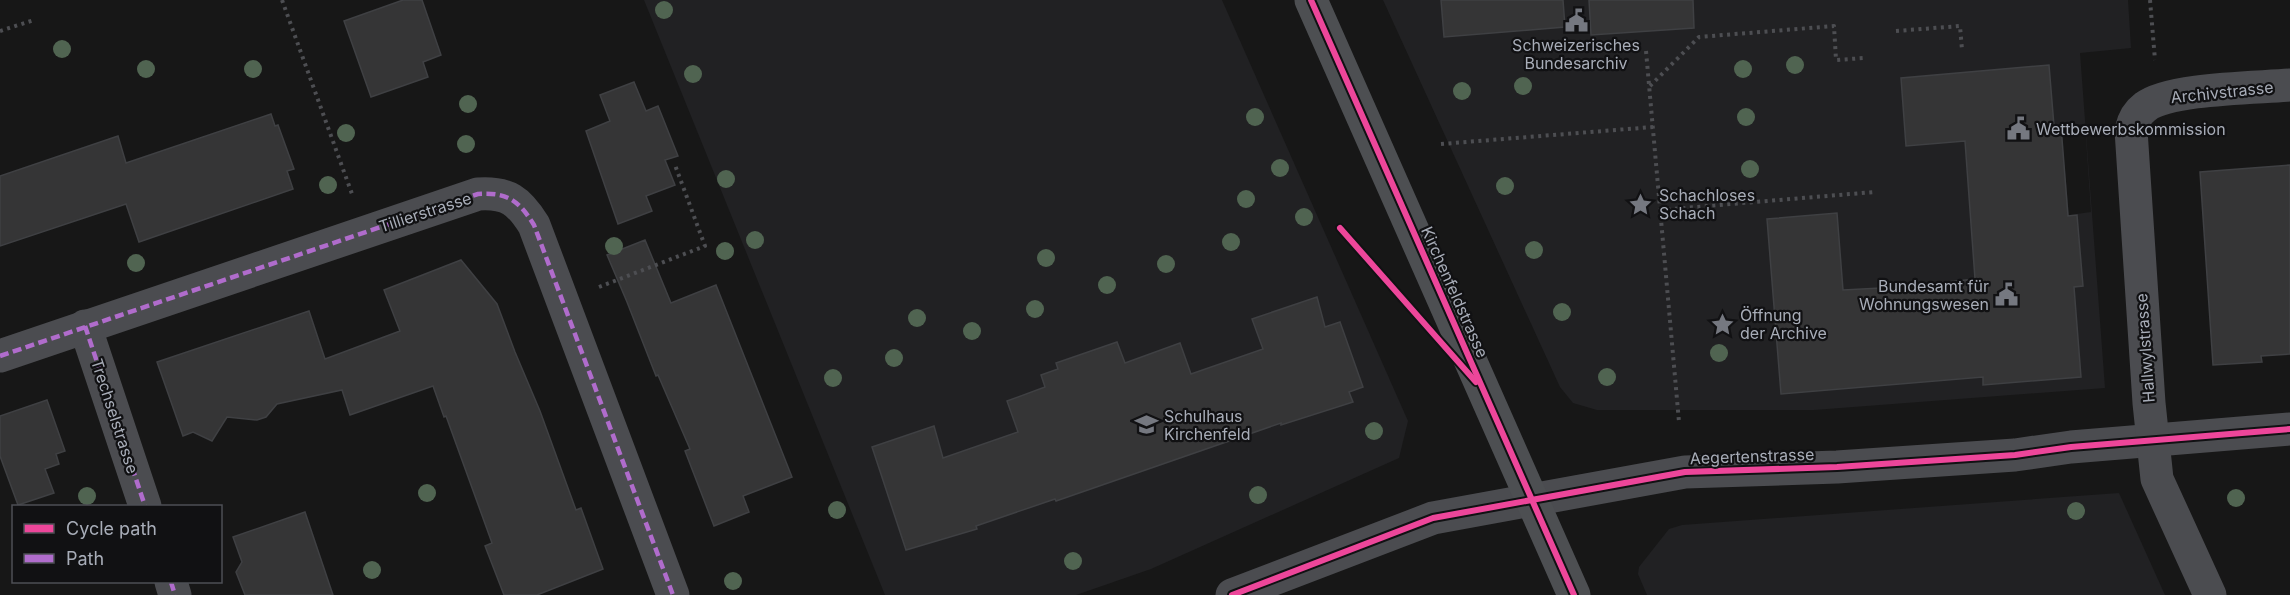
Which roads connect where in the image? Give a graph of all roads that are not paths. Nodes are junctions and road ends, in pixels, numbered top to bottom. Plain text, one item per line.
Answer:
1 (1311, 0) edge
2 (2290, 85) edge
3 (2155, 101) joint
4 (85, 326) junction
5 (0, 356) edge
6 (2290, 429) edge
7 (2152, 442) junction
8 (1531, 498) junction
9 (145, 505) edge
10 (673, 595) edge
11 (1232, 595) edge
12 (1574, 595) edge
13 (2210, 595) edge

1 - 8 main road, Kirchenfeldstrasse
2 - 3 street, Archivstrasse
3 - 7 street, Hallwylstrasse
4 - 5 street, Tillierstrasse
4 - 9 street, Trechselstrasse
4 - 10 street, Tillierstrasse
6 - 7 street, Aegertenstrasse
7 - 8 street, Aegertenstrasse
7 - 13 street, Hallwylstrasse
8 - 11 street, Aegertenstrasse
8 - 12 main road, Kirchenfeldstrasse

